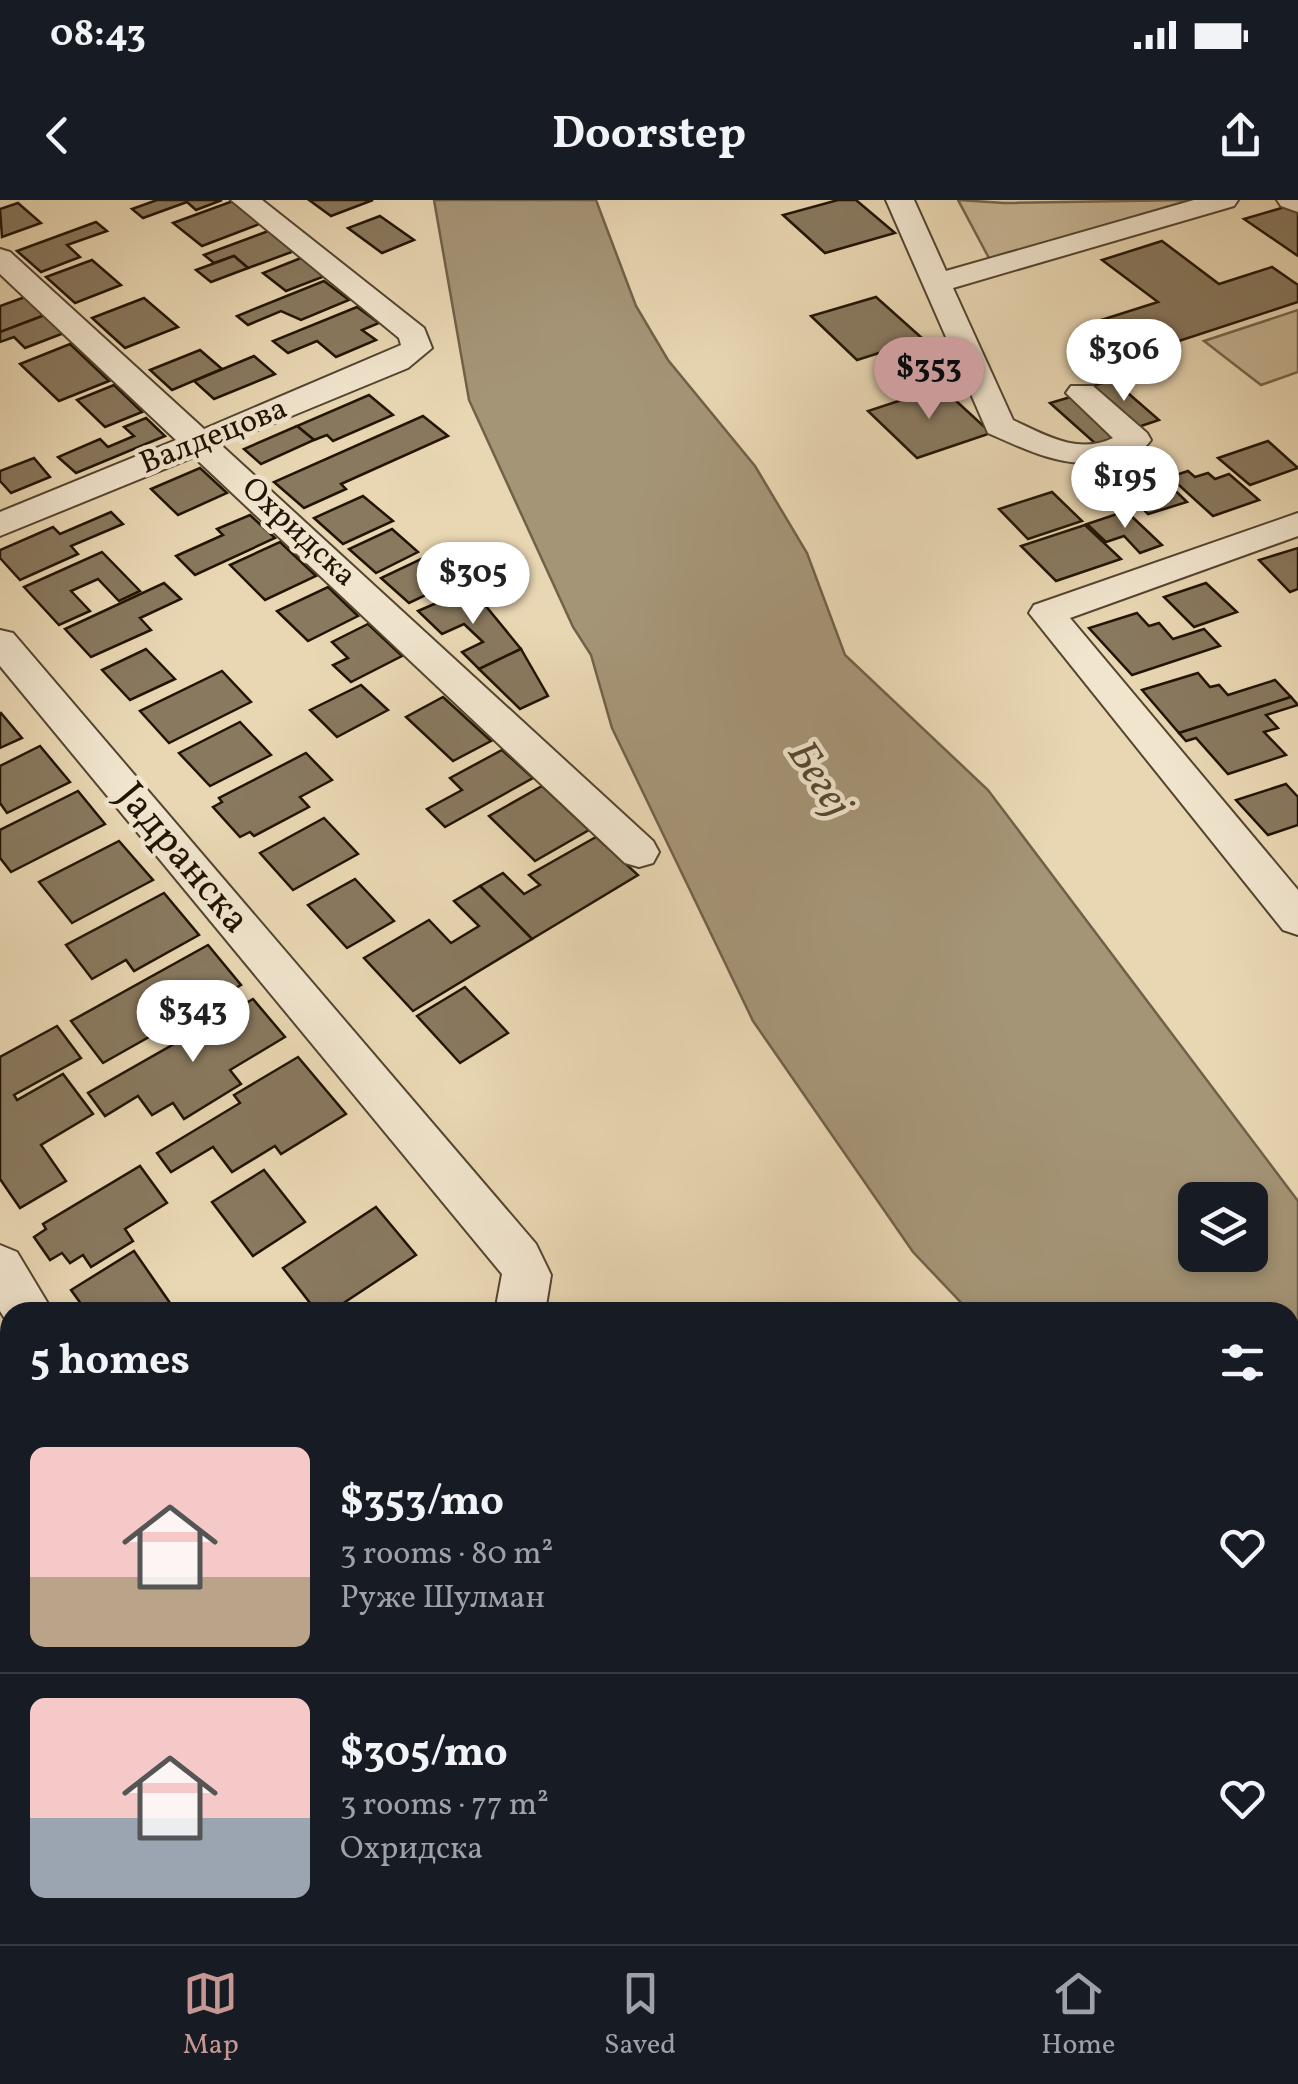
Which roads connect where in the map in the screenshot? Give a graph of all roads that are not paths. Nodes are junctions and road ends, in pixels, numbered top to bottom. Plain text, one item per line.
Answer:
1 (245, 200) edge
2 (900, 200) edge
3 (1224, 200) edge
4 (1291, 200) edge
5 (1298, 204) edge
6 (0, 258) edge
7 (938, 283) junction
8 (1082, 393) dead end
9 (202, 442) junction
10 (1298, 524) edge
11 (0, 525) edge
12 (0, 642) edge
13 (638, 852) dead end
14 (1298, 919) edge
15 (0, 1267) edge
16 (22, 1302) edge
17 (522, 1302) edge

1 - 9 street, Валдецова
2 - 7 street
3 - 7 street
4 - 5 street
6 - 9 street, Охридска
7 - 8 street
9 - 11 street, Валдецова
9 - 13 street, Охридска
10 - 14 street
12 - 17 street, Јадранска
15 - 16 street

